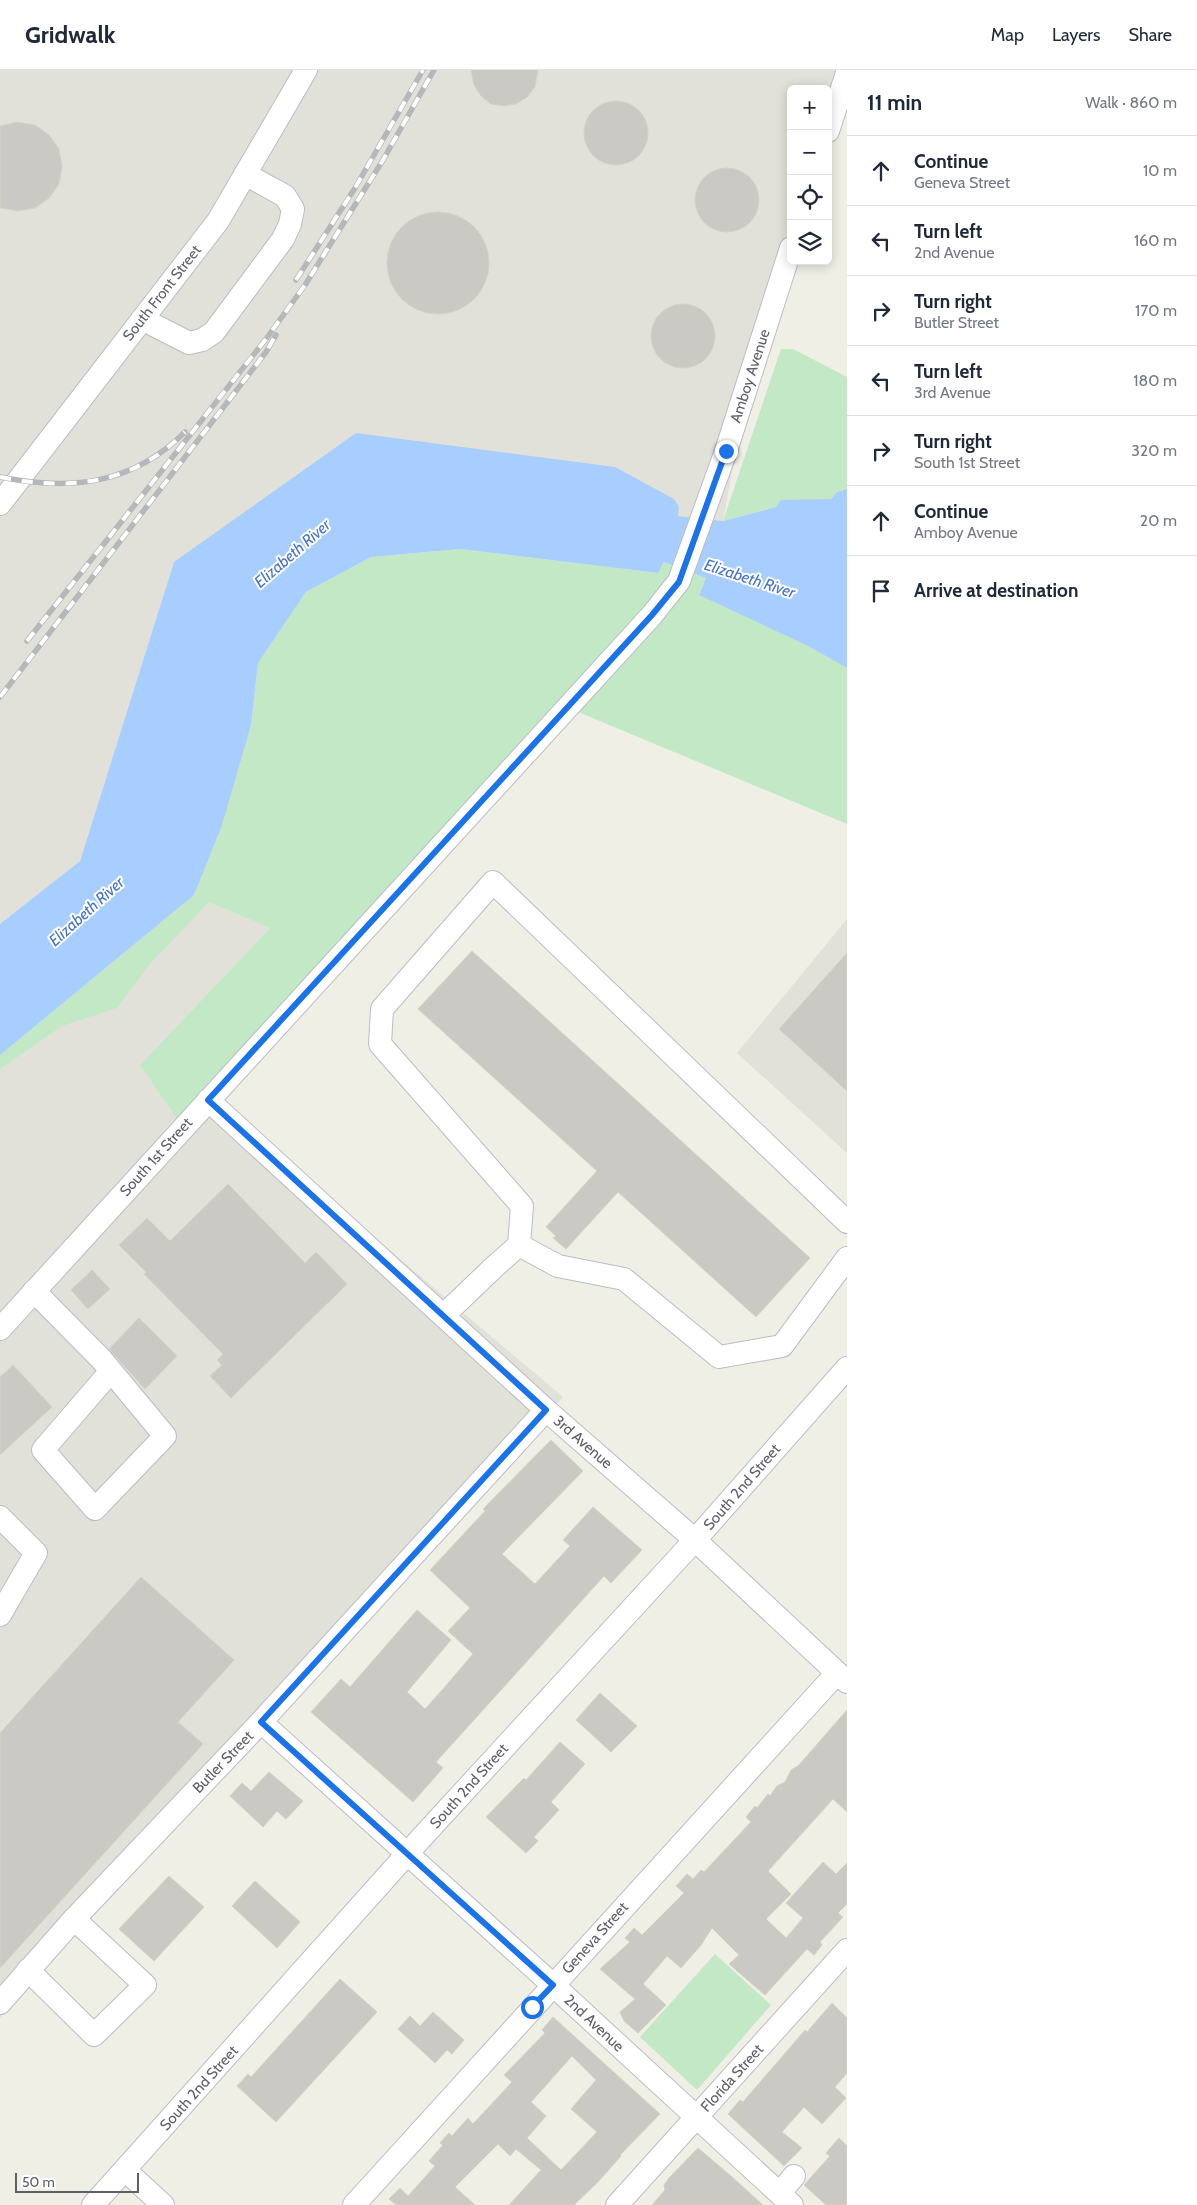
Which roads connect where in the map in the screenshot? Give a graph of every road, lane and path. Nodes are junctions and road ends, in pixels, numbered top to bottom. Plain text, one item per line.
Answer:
1 (306, 70) edge
2 (847, 73) edge
3 (828, 130) edge
4 (245, 174) junction
5 (787, 260) edge
6 (142, 319) junction
7 (706, 502) joint
8 (0, 504) edge
9 (208, 1100) junction
10 (847, 1222) edge
11 (520, 1246) junction
12 (847, 1258) edge
13 (34, 1291) junction
14 (444, 1315) junction
15 (0, 1329) edge
16 (847, 1368) edge
17 (111, 1371) junction
18 (546, 1410) junction
19 (0, 1517) edge
20 (695, 1540) junction
21 (0, 1615) edge
22 (843, 1675) edge
23 (261, 1722) junction
24 (407, 1854) junction
25 (74, 1919) junction
26 (847, 1950) edge
27 (28, 1970) junction
28 (553, 1985) junction
29 (0, 2003) edge
30 (696, 2117) junction
31 (125, 2170) junction
32 (794, 2176) dead end
33 (786, 2199) edge
34 (93, 2205) edge
35 (163, 2205) edge
36 (354, 2205) edge
37 (617, 2205) edge

1 - 4 street, South Front Street
2 - 3 street
4 - 6 street, South Front Street
4 - 6 street
5 - 7 street, Amboy Avenue
6 - 8 street, South Front Street
7 - 9 street, South 1st Street
9 - 13 street, South 1st Street
9 - 14 street, 3rd Avenue
10 - 11 street
11 - 12 street
11 - 14 street
13 - 15 street, South 1st Street
13 - 17 street
14 - 18 street, 3rd Avenue
16 - 20 street, South 2nd Street
17 - 17 street
18 - 20 street, 3rd Avenue
18 - 23 street, Butler Street
19 - 21 street
20 - 22 street, 3rd Avenue
20 - 24 street, South 2nd Street
22 - 28 street, Geneva Street
23 - 24 street, 2nd Avenue
23 - 25 street, Butler Street
24 - 28 street, 2nd Avenue
24 - 31 street, South 2nd Street
25 - 27 street, Butler Street
25 - 27 street
26 - 30 street, Florida Street
27 - 29 street, Butler Street
28 - 30 street, 2nd Avenue
28 - 36 street, Geneva Street
30 - 33 street, 2nd Avenue
30 - 37 street, Florida Street
31 - 34 street, South 2nd Street
31 - 35 street
32 - 33 street

